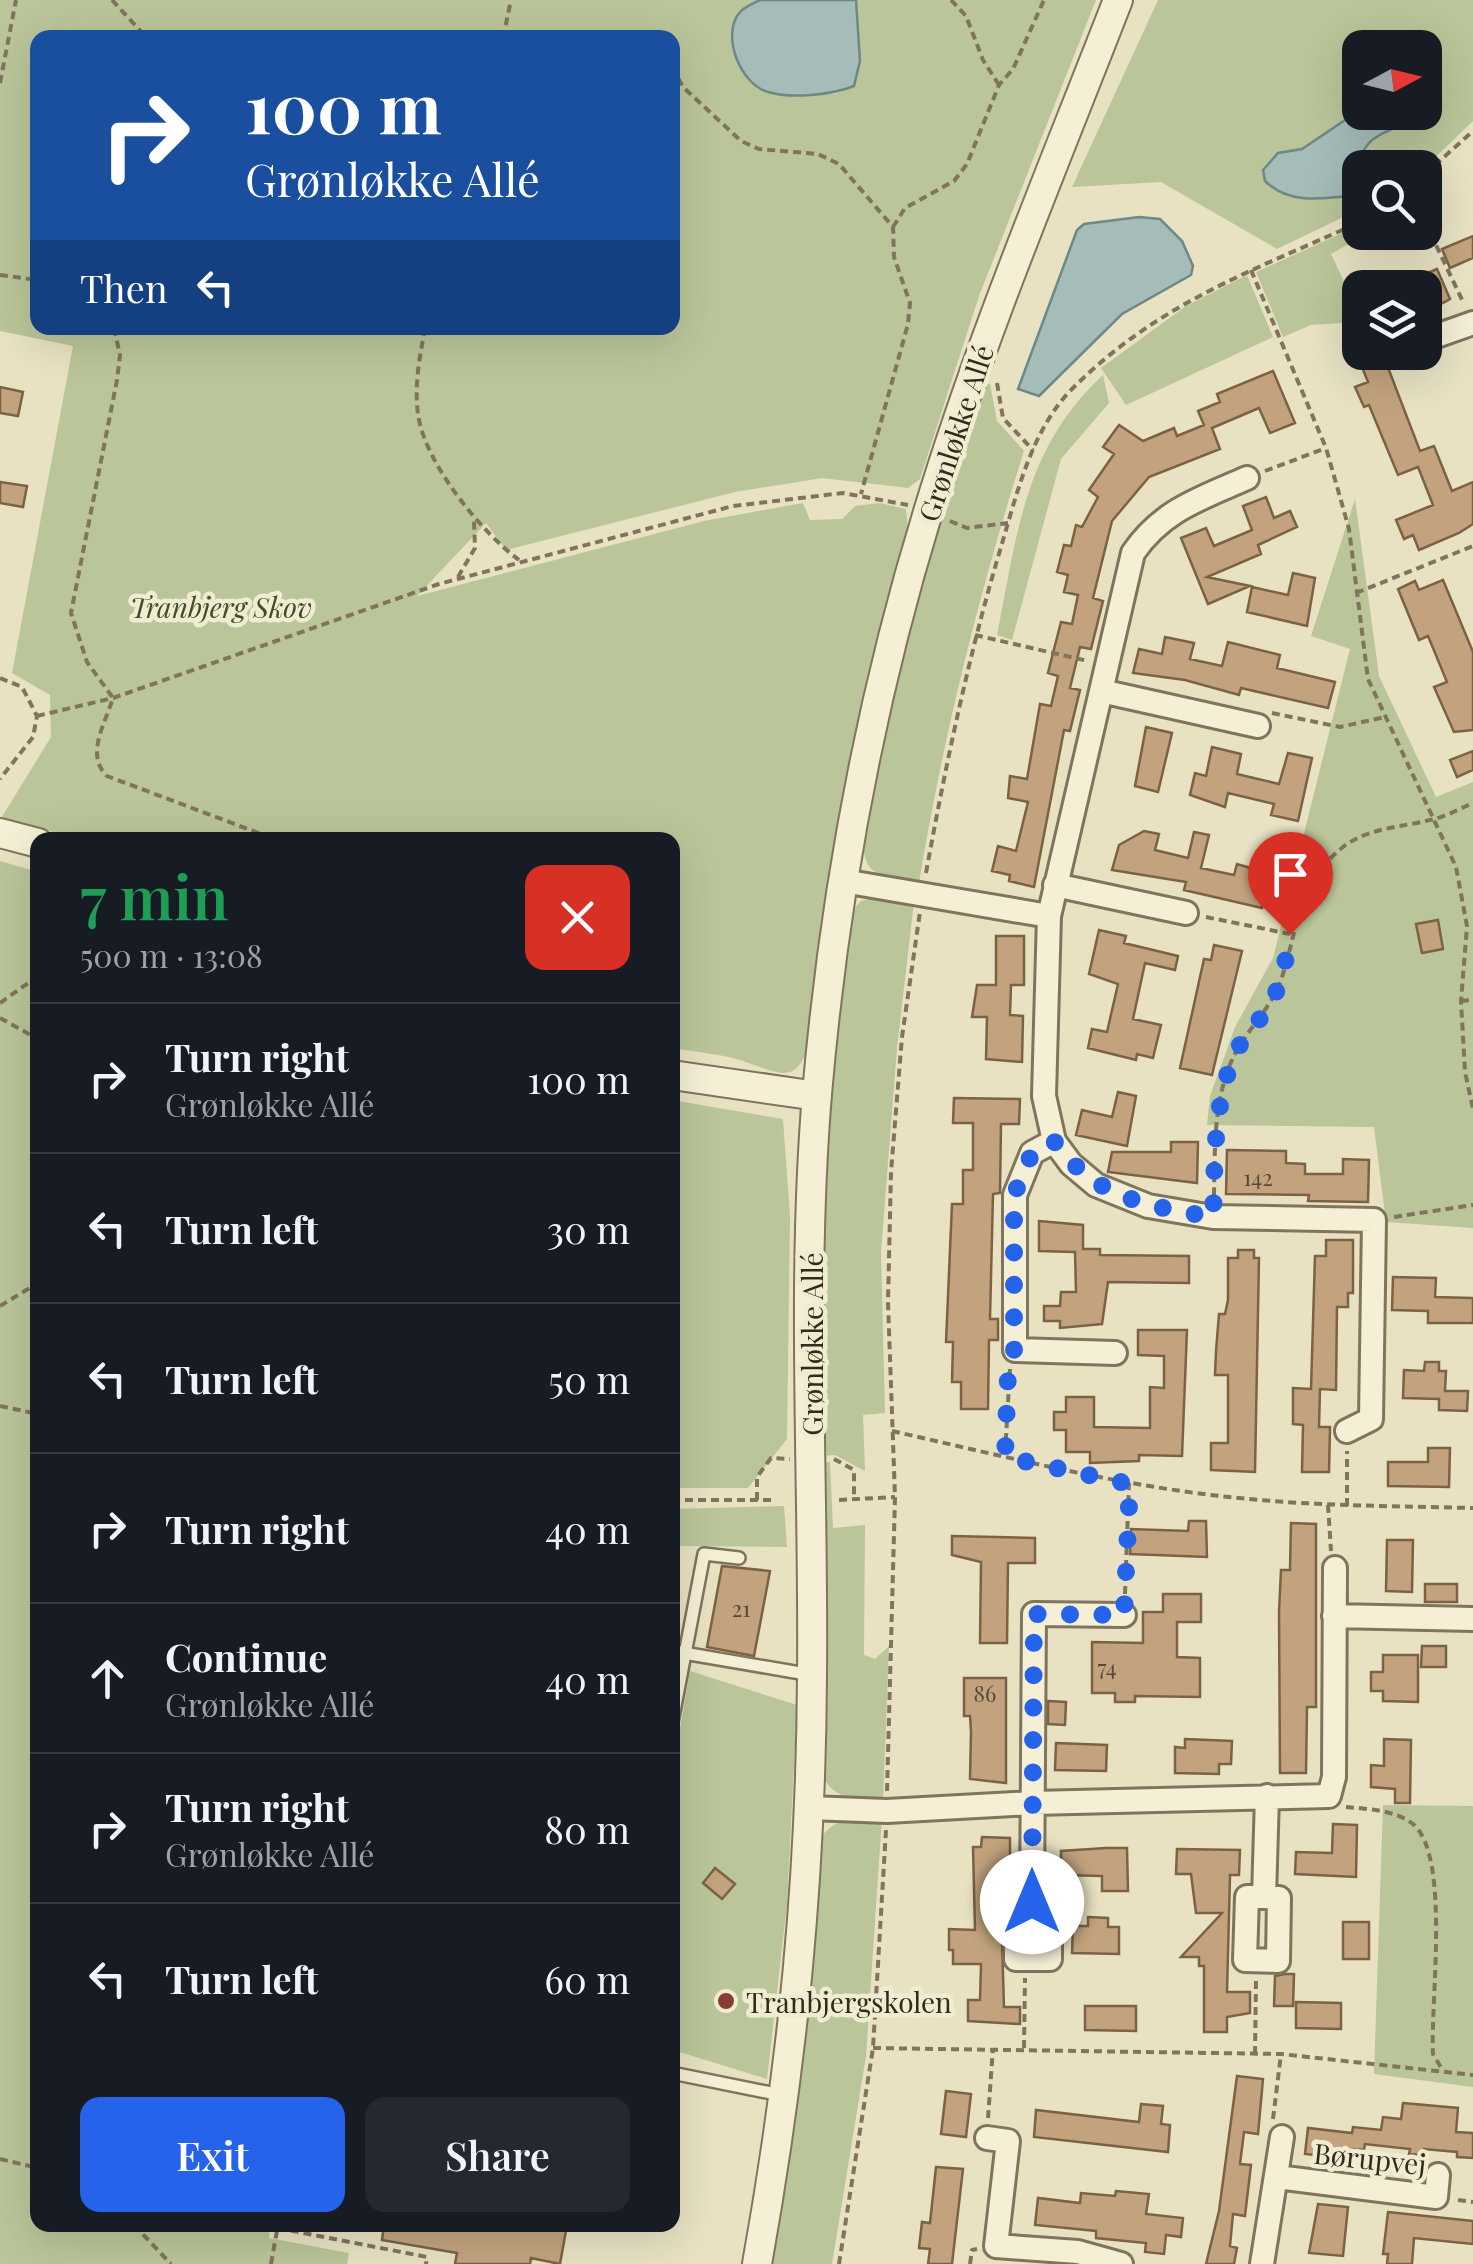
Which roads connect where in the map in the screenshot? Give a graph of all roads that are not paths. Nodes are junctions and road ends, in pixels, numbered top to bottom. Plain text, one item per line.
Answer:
1 (1118, 0) edge
2 (1469, 314) edge
3 (1442, 330) edge
4 (1248, 478) road end
5 (1101, 691) junction
6 (1258, 726) road end
7 (0, 833) edge
8 (30, 841) edge
9 (843, 881) junction
10 (1055, 885) junction
11 (1186, 912) road end
12 (1049, 916) junction
13 (680, 1076) edge
14 (817, 1096) junction
15 (1054, 1141) junction
16 (1116, 1354) dead end
17 (1348, 1432) road end
18 (740, 1558) dead end
19 (1335, 1568) road end
20 (1124, 1615) road end
21 (1334, 1616) junction
22 (1473, 1619) edge
23 (680, 1648) edge
24 (680, 1652) edge
25 (812, 1674) junction
26 (1266, 1796) junction
27 (1033, 1802) junction
28 (810, 1808) junction
29 (1264, 1898) junction
30 (1026, 1960) road end
31 (680, 2075) edge
32 (787, 2096) junction
33 (1282, 2137) road end
34 (987, 2138) road end
35 (1438, 2175) dead end
36 (1277, 2177) junction
37 (757, 2264) edge
38 (1121, 2264) edge
39 (1262, 2264) edge

1 - 9 street, Grønløkke Allé
2 - 3 street
4 - 5 street
5 - 6 street
5 - 10 street
7 - 8 street
9 - 12 street
9 - 14 street, Grønløkke Allé
10 - 11 street
10 - 12 street
12 - 15 street
13 - 14 street
14 - 25 street, Grønløkke Allé
15 - 16 street
15 - 17 street
18 - 23 lane
19 - 21 street
20 - 27 street
21 - 22 street
21 - 26 street
24 - 25 lane
25 - 28 street, Grønløkke Allé
26 - 27 street
26 - 29 street
27 - 28 street
27 - 30 street
28 - 32 street, Grønløkke Allé
29 - 29 street
31 - 32 lane
32 - 37 street, Grønløkke Allé
33 - 36 street, Børupvej
34 - 38 street
35 - 36 street, Børupvej
36 - 39 street, Børupvej

